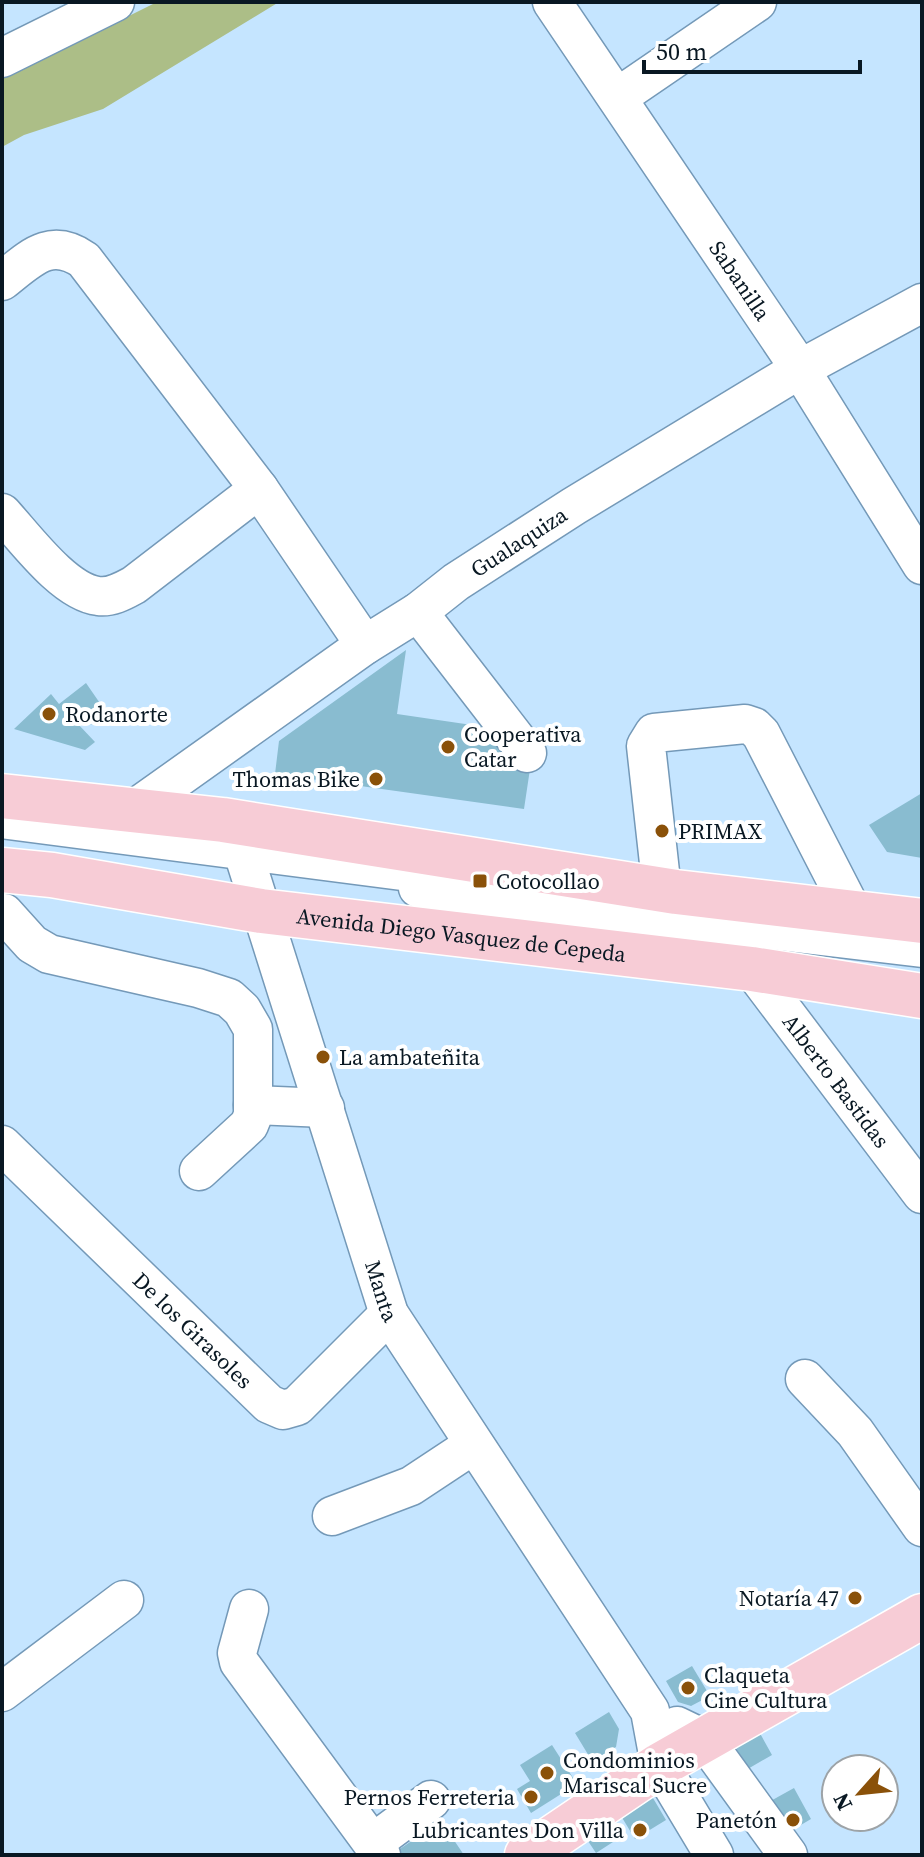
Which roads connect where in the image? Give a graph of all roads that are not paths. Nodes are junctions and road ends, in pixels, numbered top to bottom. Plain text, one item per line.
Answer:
1 (115, 2) edge
2 (552, 2) edge
3 (757, 2) edge
4 (2, 58) edge
5 (618, 97) junction
6 (2, 281) edge
7 (922, 303) edge
8 (800, 369) junction
9 (259, 489) junction
10 (2, 513) edge
11 (922, 565) edge
12 (418, 612) junction
13 (365, 645) junction
14 (527, 753) dead end
15 (2, 796) edge
16 (133, 810) junction
17 (2, 819) edge
18 (2, 839) edge
19 (238, 845) junction
20 (2, 870) edge
21 (52, 875) junction
22 (662, 890) junction
23 (261, 911) junction
24 (852, 911) junction
25 (3, 914) edge
26 (922, 921) edge
27 (922, 942) edge
28 (922, 948) edge
29 (752, 969) junction
30 (922, 996) edge
31 (253, 1105) junction
32 (325, 1108) junction
33 (2, 1145) edge
34 (199, 1171) dead end
35 (918, 1181) edge
36 (389, 1314) junction
37 (805, 1379) dead end
38 (473, 1445) junction
39 (332, 1516) dead end
40 (922, 1527) edge
41 (124, 1600) dead end
42 (249, 1609) dead end
43 (922, 1616) edge
44 (2, 1692) edge
45 (650, 1711) junction
46 (704, 1739) junction
47 (660, 1765) junction
48 (431, 1800) dead end
49 (377, 1849) edge
50 (527, 1855) edge
51 (714, 1855) edge
52 (788, 1855) edge

1 - 4 street
2 - 5 street, Sabanilla
3 - 5 street
5 - 8 street, Sabanilla
6 - 9 street
7 - 8 street, Gualaquiza
8 - 11 street, Sabanilla
8 - 12 street, Gualaquiza
9 - 10 street
9 - 13 street
12 - 13 street, Gualaquiza
12 - 14 street
13 - 16 street, Gualaquiza
15 - 16 main road
16 - 19 main road
17 - 19 street
18 - 19 street
19 - 22 main road
19 - 23 street, Manta
19 - 27 street
19 - 28 street
20 - 21 main road, Avenida Diego Vasquez de Cepeda
21 - 23 main road, Avenida Diego Vasquez de Cepeda
21 - 25 street
22 - 24 main road
22 - 24 street
23 - 29 main road, Avenida Diego Vasquez de Cepeda
23 - 32 street, Manta
24 - 26 main road
25 - 31 street
29 - 30 main road, Avenida Diego Vasquez de Cepeda
29 - 35 street, Alberto Bastidas
31 - 32 street
31 - 34 street
32 - 36 street, Manta
33 - 36 street, De los Girasoles
36 - 38 street, Manta
37 - 40 street
38 - 39 street
38 - 45 street, Manta
41 - 44 street
42 - 49 street
43 - 46 main road
45 - 46 street, Manta
45 - 47 street, Manta
46 - 47 main road
46 - 52 street, Manta
47 - 50 main road
47 - 51 street
48 - 49 street

